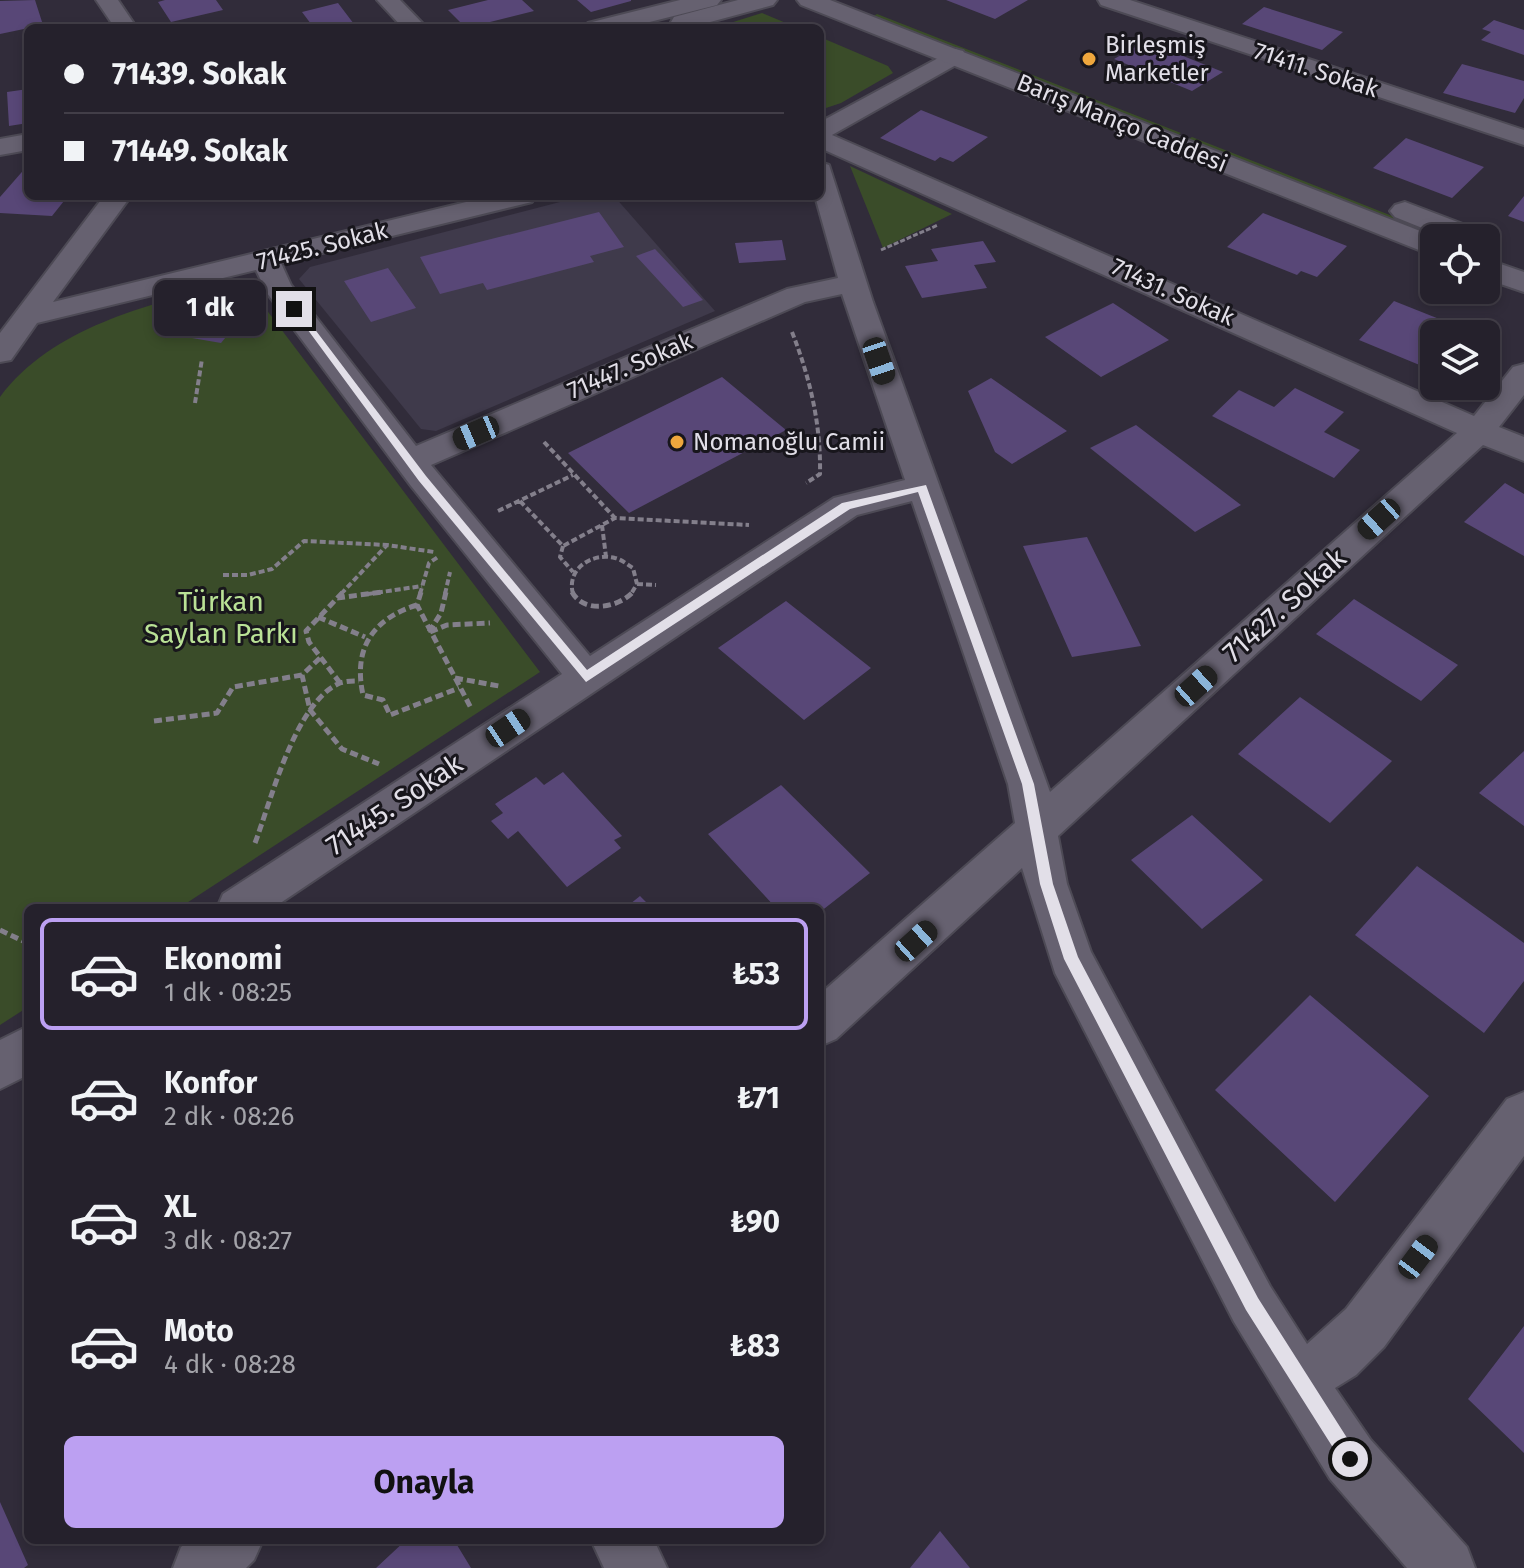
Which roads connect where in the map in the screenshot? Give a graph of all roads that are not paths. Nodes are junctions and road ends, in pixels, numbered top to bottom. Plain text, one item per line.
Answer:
1 (107, 0) edge
2 (388, 0) edge
3 (709, 0) edge
4 (765, 0) edge
5 (809, 0) edge
6 (862, 0) edge
7 (1109, 0) edge
8 (123, 24) edge
9 (412, 24) edge
10 (617, 24) edge
11 (676, 24) edge
12 (955, 56) junction
13 (824, 130) edge
14 (1524, 138) edge
15 (824, 141) edge
16 (24, 143) edge
17 (0, 147) edge
18 (824, 179) edge
19 (115, 200) edge
20 (507, 200) edge
21 (1437, 224) edge
22 (1420, 241) edge
23 (1500, 249) edge
24 (1524, 258) edge
25 (266, 260) junction
26 (863, 267) junction
27 (1500, 274) edge
28 (1524, 283) edge
29 (27, 317) junction
30 (0, 353) edge
31 (1524, 374) edge
32 (1480, 430) junction
33 (1524, 450) edge
34 (410, 461) junction
35 (922, 487) junction
36 (586, 677) junction
37 (1037, 831) junction
38 (244, 904) edge
39 (824, 1020) edge
40 (24, 1051) edge
41 (0, 1066) edge
42 (1524, 1116) edge
43 (1298, 1380) junction
44 (229, 1544) edge
45 (623, 1544) edge
46 (202, 1568) edge
47 (638, 1568) edge
48 (1446, 1568) edge

1 - 8 street
2 - 9 street
3 - 10 main road
4 - 11 main road
5 - 12 main road, Barış Manço Caddesi
6 - 21 main road, Barış Manço Caddesi
7 - 14 street, 71411. Sokak
12 - 13 street
12 - 22 main road, Barış Manço Caddesi
15 - 32 street, 71431. Sokak
16 - 17 main road
18 - 26 street
19 - 29 street
20 - 25 street, 71425. Sokak
23 - 24 main road
25 - 29 street, 71425. Sokak
25 - 34 street
26 - 34 street, 71447. Sokak
26 - 35 street
27 - 28 main road
29 - 30 street
31 - 32 street, 71427. Sokak
32 - 33 street, 71431. Sokak
32 - 37 street, 71427. Sokak
34 - 36 street
35 - 36 street, 71445. Sokak
35 - 37 street
36 - 38 street, 71445. Sokak
37 - 39 street, 71427. Sokak
37 - 43 street
40 - 41 street
42 - 43 street
43 - 48 street
44 - 46 street
45 - 47 street

